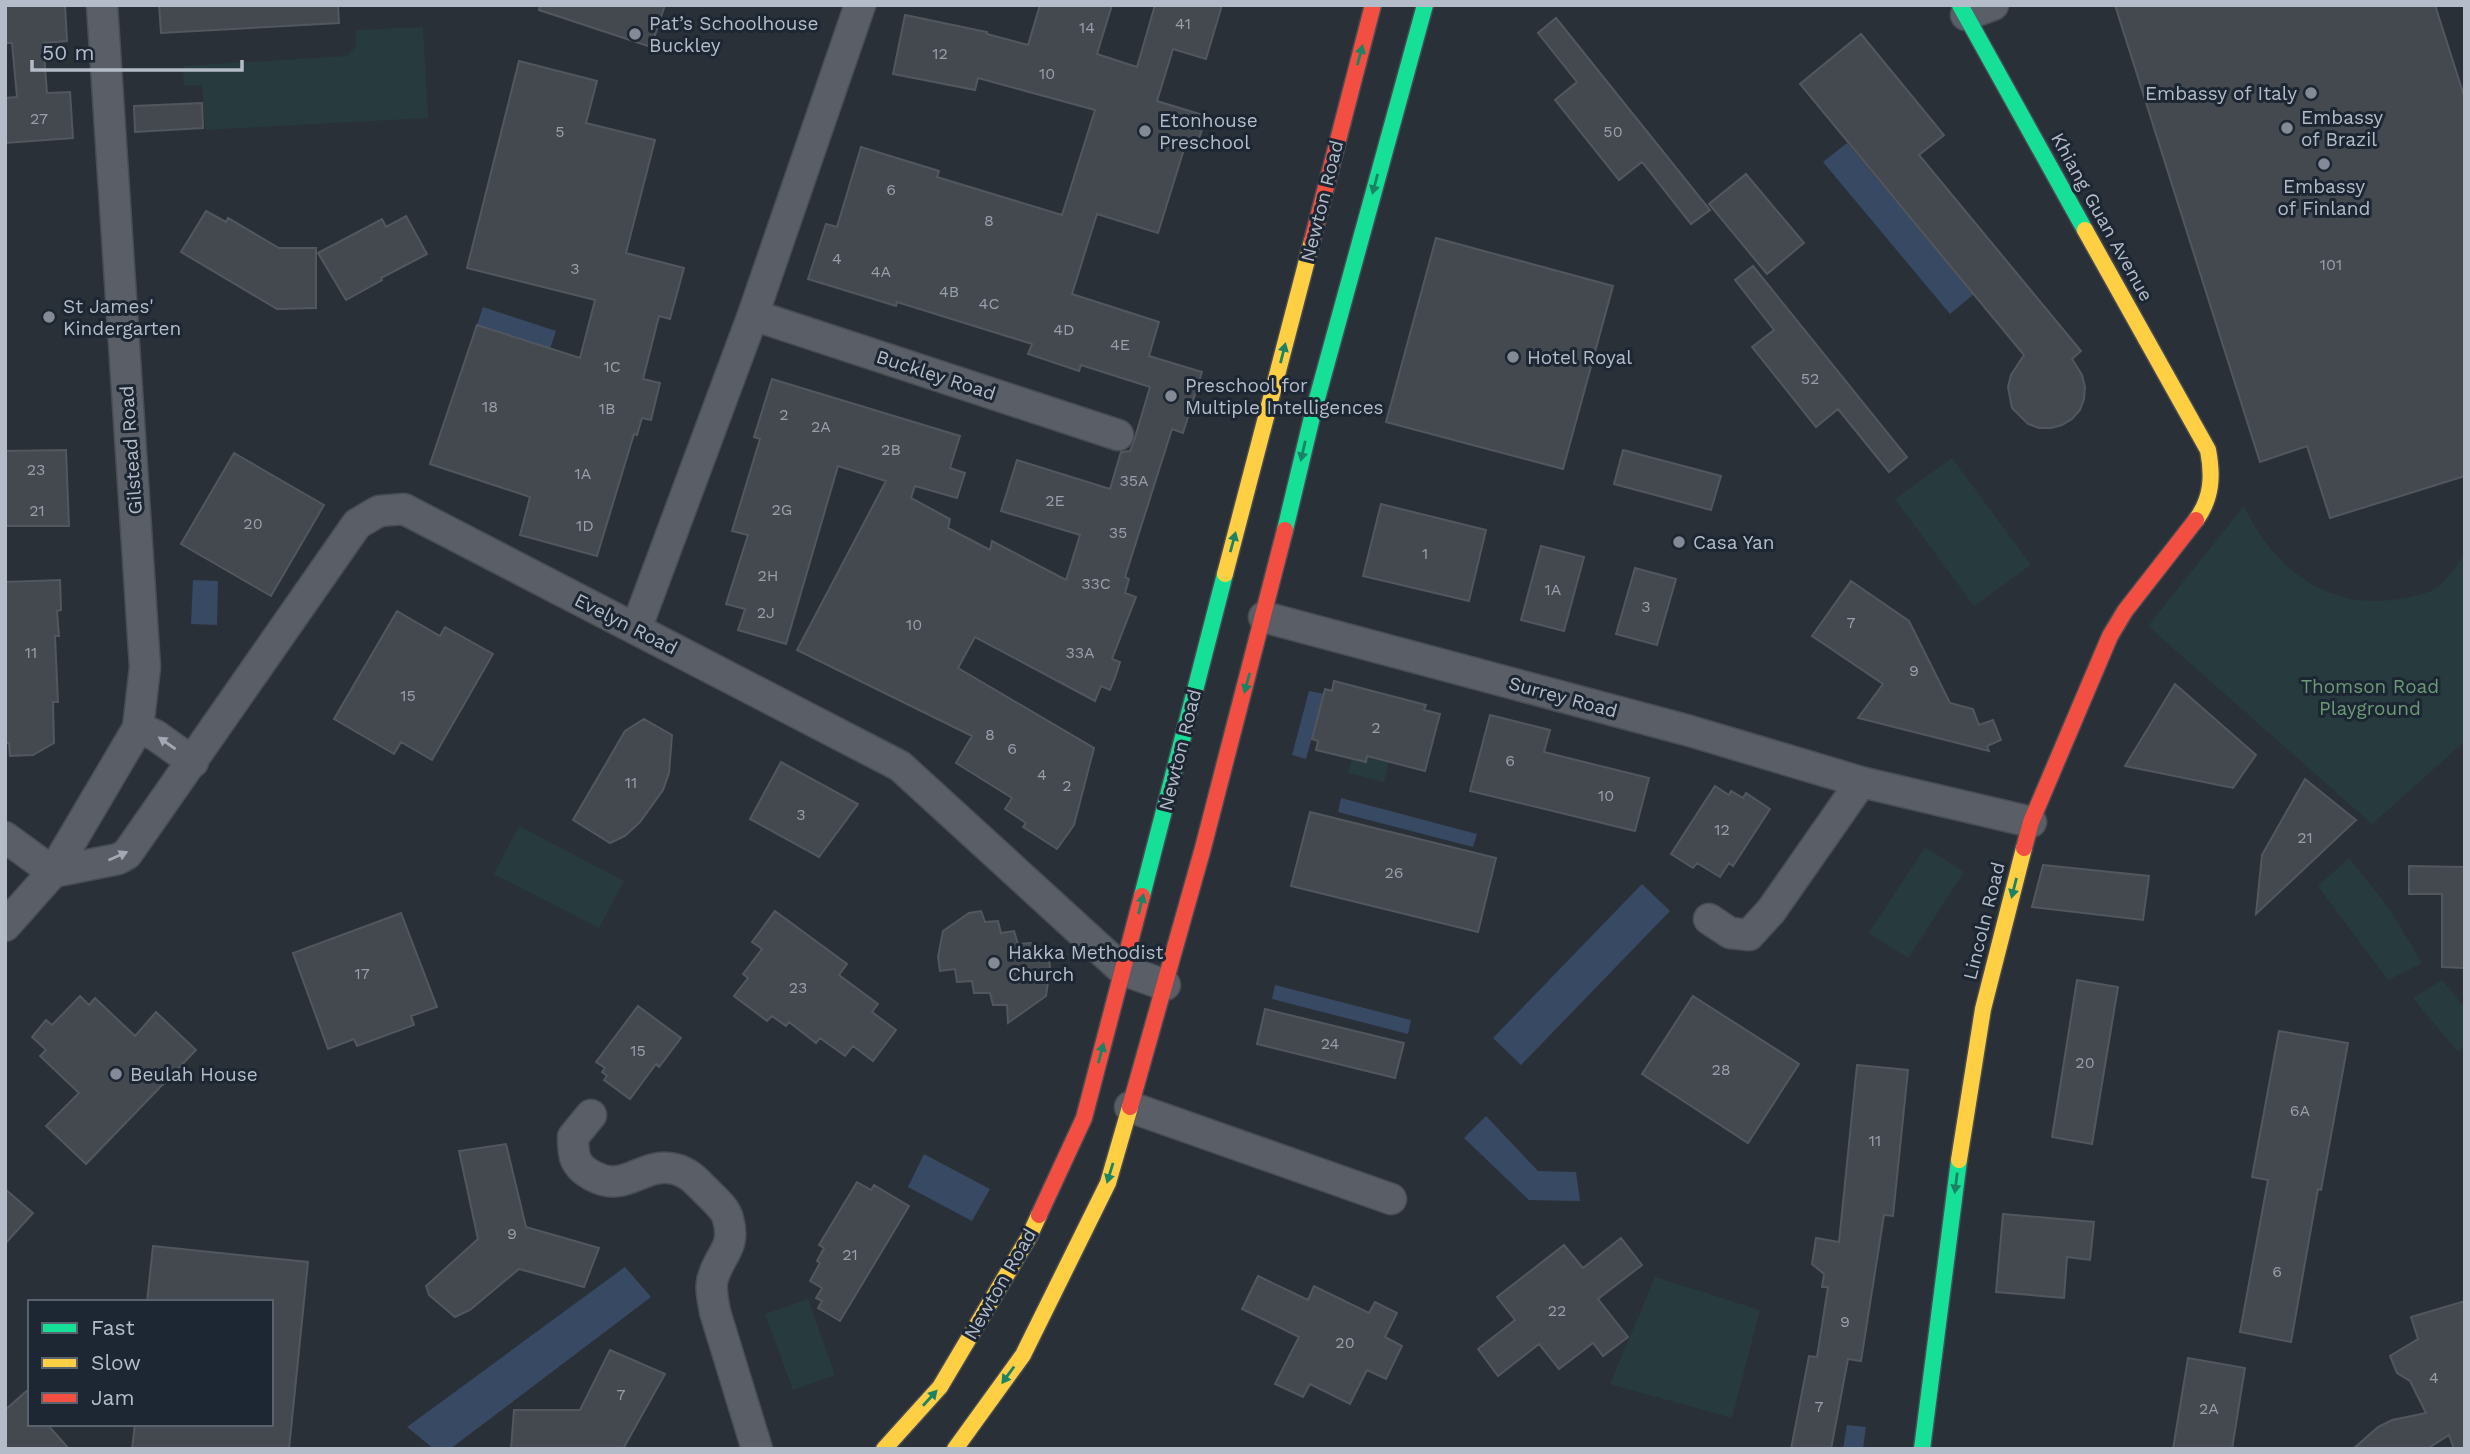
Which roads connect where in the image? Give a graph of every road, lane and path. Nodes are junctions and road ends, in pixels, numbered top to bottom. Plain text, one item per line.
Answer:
1 (102, 5) edge
2 (860, 5) edge
3 (1373, 5) edge
4 (1424, 5) edge
5 (1973, 8) edge
6 (753, 315) junction
7 (1118, 435) dead end
8 (2208, 450) joint
9 (1264, 617) junction
10 (636, 629) junction
11 (138, 728) junction
12 (193, 762) junction
13 (1861, 782) junction
14 (2031, 822) junction
15 (1159, 833) junction
16 (5, 837) edge
17 (1203, 848) junction
18 (52, 872) junction
19 (1709, 919) dead end
20 (5, 926) edge
21 (1123, 970) junction
22 (1165, 985) junction
23 (1130, 1107) junction
24 (591, 1115) dead end
25 (1391, 1199) dead end
26 (757, 1449) edge
27 (884, 1449) edge
28 (955, 1449) edge
29 (1922, 1449) edge

1 - 11 street, Gilstead Road
2 - 6 street
15 -> 3 main road, Newton Road
4 -> 9 main road
5 - 8 main road, Khiang Guan Avenue
6 - 7 street, Buckley Road
6 - 10 street
8 - 14 main road, Lincoln Road
9 - 13 street, Surrey Road
9 -> 17 main road
10 - 12 street, Evelyn Road
10 - 21 street, Evelyn Road
12 -> 11 street
11 - 18 street, Gilstead Road
18 -> 12 street
13 - 14 street, Surrey Road
13 - 19 street
14 -> 29 main road, Lincoln Road
15 - 17 main road
21 -> 15 main road, Newton Road
16 - 18 street
17 - 22 main road
18 - 20 street, Gilstead Road
21 - 22 street, Evelyn Road
27 -> 21 main road, Newton Road
22 - 23 main road
23 - 25 street
23 -> 28 main road
24 - 26 street

